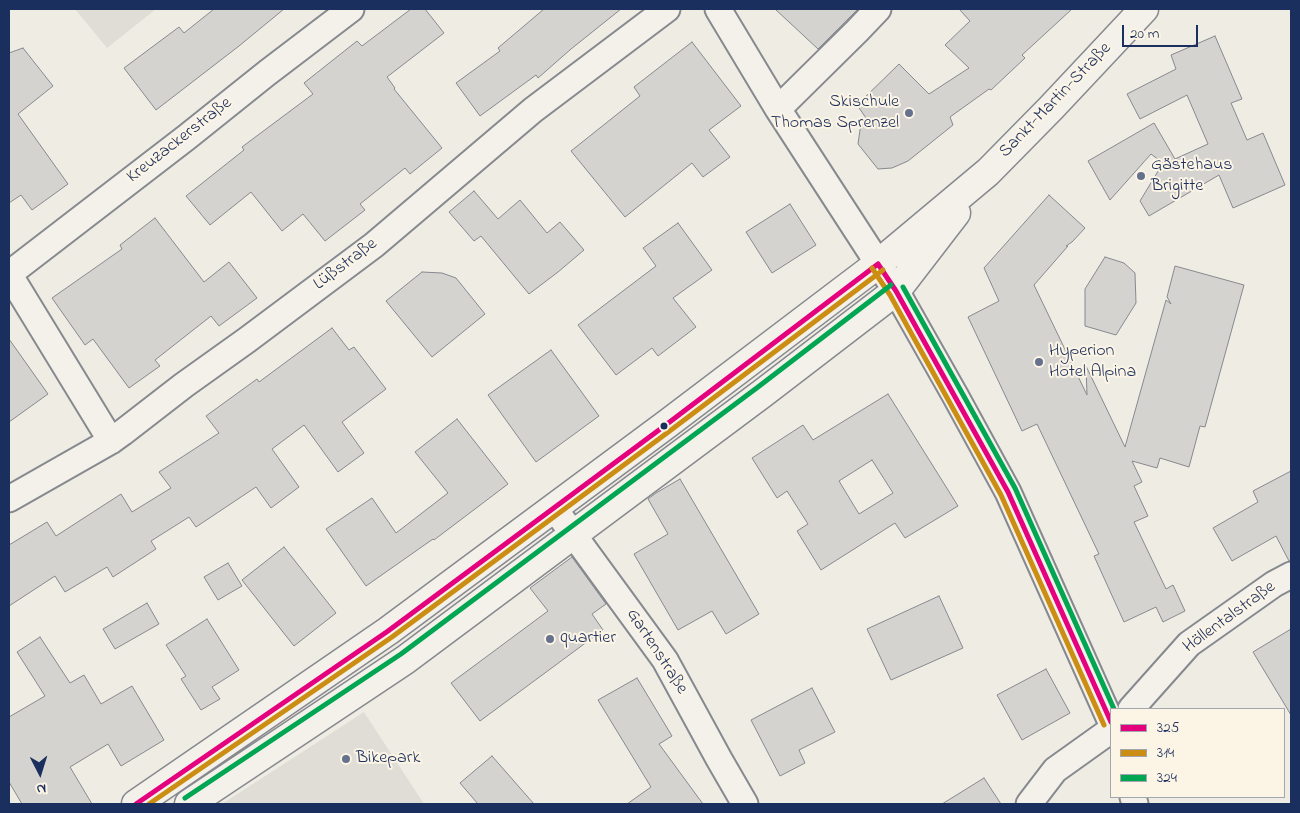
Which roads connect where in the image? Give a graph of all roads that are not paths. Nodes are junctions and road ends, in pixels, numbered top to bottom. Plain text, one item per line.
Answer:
1 (351, 9) edge
2 (667, 9) edge
3 (718, 9) edge
4 (878, 9) edge
5 (1144, 9) edge
6 (778, 109) junction
7 (988, 172) junction
8 (878, 264) junction
9 (9, 274) edge
10 (896, 292) junction
11 (111, 441) junction
12 (9, 499) edge
13 (554, 508) junction
14 (573, 534) junction
15 (1291, 575) edge
16 (1132, 708) edge
17 (1110, 720) edge
18 (1110, 731) edge
19 (136, 804) edge
20 (189, 804) edge
21 (745, 804) edge
22 (1029, 804) edge

1 - 9 street, Kreuzackerstraße
2 - 11 street, Lüßstraße
3 - 6 street
4 - 6 street
5 - 7 main road, Sankt-Martin-Straße
6 - 8 street
7 - 8 main road, Sankt-Martin-Straße
7 - 10 main road, Sankt-Martin-Straße
8 - 10 street
8 - 13 main road, Sankt-Martin-Straße
9 - 11 street, Kreuzackerstraße
10 - 14 main road, Sankt-Martin-Straße
10 - 17 street
11 - 12 street, Lüßstraße
13 - 14 street, Gartenstraße
13 - 19 main road, Sankt-Martin-Straße
14 - 20 main road, Sankt-Martin-Straße
14 - 21 street, Gartenstraße
15 - 16 street, Höllentalstraße
18 - 22 street

